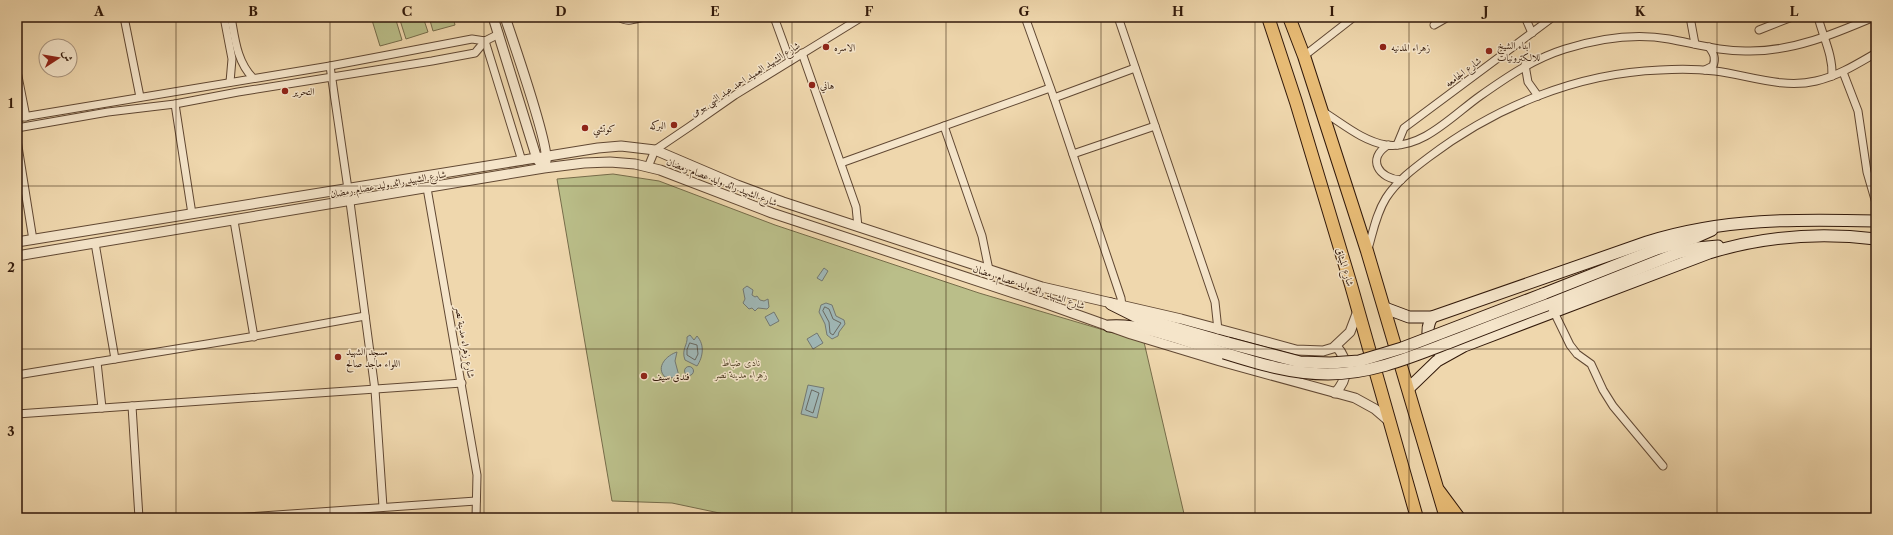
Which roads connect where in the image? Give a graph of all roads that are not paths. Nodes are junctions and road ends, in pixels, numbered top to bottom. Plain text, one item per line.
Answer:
1 (124, 17) edge
2 (224, 17) edge
3 (231, 17) edge
4 (493, 17) edge
5 (505, 17) edge
6 (619, 17) edge
7 (644, 17) edge
8 (774, 17) edge
9 (862, 17) edge
10 (1025, 17) edge
11 (1118, 17) edge
12 (1268, 17) edge
13 (1288, 17) edge
14 (1354, 17) edge
15 (1448, 17) edge
16 (1525, 17) edge
17 (1553, 17) edge
18 (1690, 17) edge
19 (1792, 17) edge
20 (1818, 17) edge
21 (1874, 17) edge
22 (1434, 25) dead end
23 (1759, 30) dead end
24 (1532, 33) junction
25 (499, 34) junction
26 (1823, 38) junction
27 (485, 41) junction
28 (1695, 44) junction
29 (1709, 47) junction
30 (515, 48) junction
31 (505, 51) junction
32 (802, 53) junction
33 (1876, 53) edge
34 (1304, 56) junction
35 (790, 61) junction
36 (1525, 65) junction
37 (330, 66) junction
38 (1135, 68) junction
39 (17, 71) edge
40 (1705, 71) junction
41 (1843, 72) junction
42 (1832, 76) junction
43 (253, 78) junction
44 (331, 78) junction
45 (230, 82) junction
46 (1050, 88) junction
47 (1538, 96) junction
48 (140, 97) junction
49 (1054, 98) junction
50 (175, 104) junction
51 (1322, 111) junction
52 (26, 117) junction
53 (17, 118) edge
54 (944, 126) junction
55 (1155, 126) junction
56 (17, 128) edge
57 (17, 140) edge
58 (1388, 145) junction
59 (1397, 145) junction
60 (655, 150) junction
61 (1073, 154) junction
62 (547, 157) junction
63 (537, 159) junction
64 (522, 161) junction
65 (841, 163) junction
66 (648, 167) junction
67 (544, 168) junction
68 (1401, 180) junction
69 (427, 188) junction
70 (348, 189) junction
71 (350, 202) junction
72 (1876, 204) edge
73 (192, 214) junction
74 (234, 221) junction
75 (1876, 221) edge
76 (1721, 224) junction
77 (858, 227) junction
78 (1876, 238) edge
79 (33, 240) junction
80 (17, 242) edge
81 (96, 243) junction
82 (1367, 252) junction
83 (17, 256) edge
84 (955, 259) junction
85 (989, 270) junction
86 (952, 273) junction
87 (1548, 304) junction
88 (1117, 305) junction
89 (1385, 308) junction
90 (1358, 312) junction
91 (365, 316) junction
92 (1432, 317) junction
93 (1109, 326) junction
94 (1218, 330) junction
95 (254, 337) junction
96 (1336, 346) junction
97 (1226, 348) junction
98 (1446, 355) junction
99 (115, 358) junction
100 (97, 362) junction
101 (17, 375) edge
102 (462, 383) junction
103 (1408, 389) junction
104 (375, 390) junction
105 (1335, 393) junction
106 (132, 406) junction
107 (102, 408) junction
108 (17, 414) edge
109 (1391, 424) junction
110 (1663, 466) dead end
111 (1439, 491) junction
112 (476, 501) junction
113 (383, 507) junction
114 (478, 517) edge
115 (139, 518) edge
116 (234, 518) edge
117 (1418, 518) edge
118 (1446, 518) edge
119 (1459, 518) edge

1 - 48 street
2 - 45 street
3 - 43 street
4 - 25 street
5 - 30 street
6 - 7 street
8 - 35 street
9 - 32 street, شارع الشهيد العميد احمد عبد النبى بيومى
10 - 46 street
11 - 38 street
12 - 90 main road, شارع الميثاق
13 - 34 main road
14 - 34 street
15 - 22 street
16 - 24 street
17 - 24 street, شارع الجامعه
18 - 28 street
19 - 23 street
20 - 26 street
21 - 26 street
24 - 59 street, شارع الجامعه
25 - 27 street
25 - 31 street
26 - 29 street
26 - 42 street
27 - 37 street
27 - 44 street
27 - 64 street
28 - 29 street
28 - 36 street
29 - 40 street
30 - 31 street
30 - 62 street
31 - 63 street
32 - 35 street, شارع الشهيد العميد احمد عبد النبى بيومى
32 - 65 street
33 - 41 street
34 - 51 main road
35 - 60 street, شارع الشهيد العميد احمد عبد النبى بيومى
36 - 47 street
36 - 59 street
37 - 43 street
37 - 44 street
38 - 49 street
38 - 55 street
39 - 52 street
40 - 42 street
40 - 47 street
41 - 42 street
41 - 72 street
43 - 45 street
44 - 50 street
44 - 70 street
45 - 48 street
46 - 49 street
46 - 54 street
47 - 68 street
48 - 52 street
49 - 61 street
50 - 56 street
50 - 73 street
51 - 58 street
51 - 82 main road
52 - 53 street
54 - 65 street
54 - 85 street
55 - 61 street
55 - 94 street
57 - 79 street
58 - 59 street
58 - 68 street
60 - 62 street, شارع الشهيد رائد وليد عصام رمضان
60 - 66 street
60 - 77 street, شارع الشهيد رائد وليد عصام رمضان
61 - 88 street
62 - 63 street, شارع الشهيد رائد وليد عصام رمضان
62 - 67 street
63 - 64 street, شارع الشهيد رائد وليد عصام رمضان
63 - 67 street
64 - 70 street, شارع الشهيد رائد وليد عصام رمضان
65 - 77 street
66 - 67 street, شارع الشهيد رائد وليد عصام رمضان
66 - 86 street, شارع الشهيد رائد وليد عصام رمضان
67 - 69 street, شارع الشهيد رائد وليد عصام رمضان
68 - 82 street
69 - 71 street, شارع الشهيد رائد وليد عصام رمضان
69 - 102 street, شارع زهراء مدينة نصر
70 - 73 street, شارع الشهيد رائد وليد عصام رمضان
71 - 74 street, شارع الشهيد رائد وليد عصام رمضان
71 - 91 street
73 - 79 street, شارع الشهيد رائد وليد عصام رمضان
74 - 81 street, شارع الشهيد رائد وليد عصام رمضان
74 - 95 street
75 - 76 main road
76 - 87 main road
76 - 92 main road
77 - 84 street, شارع الشهيد رائد وليد عصام رمضان
78 - 87 main road
79 - 80 street, شارع الشهيد رائد وليد عصام رمضان
81 - 83 street, شارع الشهيد رائد وليد عصام رمضان
81 - 99 street
82 - 89 main road
84 - 85 street, شارع الشهيد رائد وليد عصام رمضان
84 - 86 street
85 - 88 street, شارع الشهيد رائد وليد عصام رمضان
86 - 93 street, شارع الشهيد رائد وليد عصام رمضان
87 - 97 main road, bridge
87 - 98 main road
87 - 110 street
88 - 94 street, شارع الشهيد رائد وليد عصام رمضان
88 - 97 main road
89 - 92 main road
89 - 103 main road
90 - 96 street, شارع الشهيد رائد وليد عصام رمضان
90 - 109 main road, شارع الميثاق
91 - 95 street
91 - 104 street
92 - 98 main road
93 - 97 main road
93 - 105 street, شارع الشهيد رائد وليد عصام رمضان
94 - 96 street, شارع الشهيد رائد وليد عصام رمضان
95 - 99 street
96 - 105 street
98 - 103 main road
99 - 100 street
100 - 101 street
100 - 107 street
102 - 104 street
102 - 112 street, شارع زهراء مدينة نصر
103 - 111 main road
104 - 106 street
104 - 113 street
105 - 109 street, شارع الشهيد رائد وليد عصام رمضان
106 - 107 street
106 - 115 street
107 - 108 street
109 - 117 main road, شارع الميثاق
111 - 118 main road
111 - 119 main road
112 - 113 street
112 - 114 street, شارع زهراء مدينة نصر
113 - 116 street

